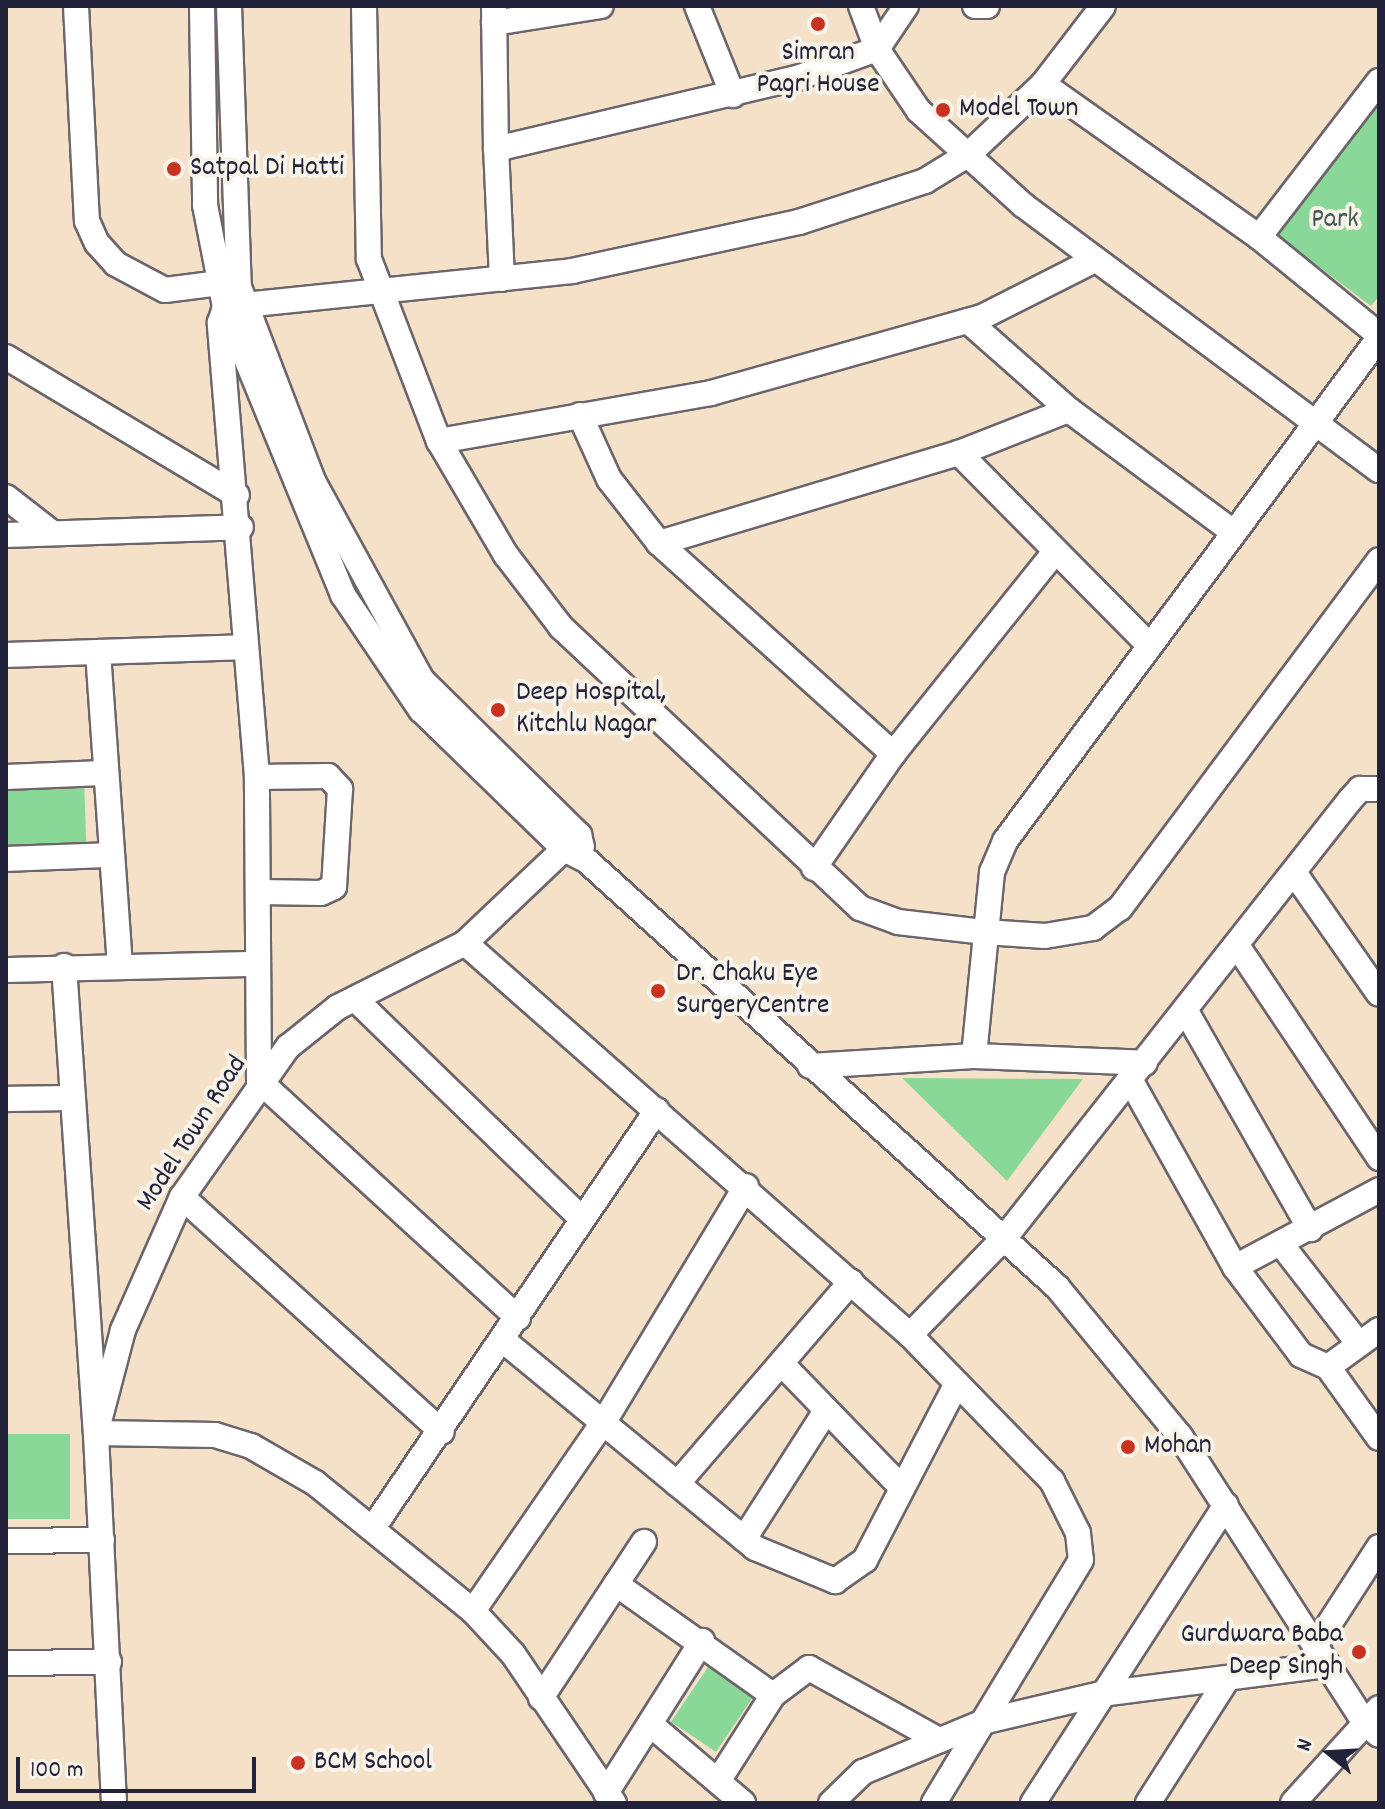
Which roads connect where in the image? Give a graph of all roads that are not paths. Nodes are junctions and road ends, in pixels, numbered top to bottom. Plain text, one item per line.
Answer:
1 (76, 6) edge
2 (202, 6) edge
3 (229, 6) edge
4 (364, 6) edge
5 (601, 6) edge
6 (697, 6) edge
7 (861, 6) edge
8 (906, 6) edge
9 (975, 6) edge
10 (987, 6) edge
11 (1103, 6) edge
12 (494, 15) edge
13 (877, 49) junction
14 (1379, 81) edge
15 (1043, 84) junction
16 (733, 95) junction
17 (496, 149) junction
18 (969, 154) junction
19 (1259, 237) junction
20 (1091, 262) junction
21 (502, 279) junction
22 (377, 293) junction
23 (231, 294) junction
24 (968, 321) junction
25 (1379, 336) edge
26 (6, 357) edge
27 (1069, 410) junction
28 (580, 415) junction
29 (1314, 421) junction
30 (439, 441) junction
31 (959, 453) junction
32 (1379, 470) edge
33 (237, 495) junction
34 (6, 497) edge
35 (241, 527) junction
36 (1232, 531) junction
37 (51, 532) junction
38 (6, 535) edge
39 (659, 543) junction
40 (1055, 552) junction
41 (1379, 560) edge
42 (1148, 644) junction
43 (245, 647) junction
44 (98, 652) junction
45 (6, 655) edge
46 (893, 754) junction
47 (103, 773) junction
48 (6, 777) edge
49 (257, 777) junction
50 (1379, 789) edge
51 (576, 848) junction
52 (108, 855) junction
53 (6, 859) edge
54 (814, 868) junction
55 (1295, 874) junction
56 (260, 892) junction
57 (985, 932) junction
58 (465, 943) junction
59 (1238, 947) junction
60 (120, 963) junction
61 (256, 964) junction
62 (64, 966) junction
63 (6, 970) edge
64 (1375, 981) edge
65 (355, 999) junction
66 (1187, 1013) junction
67 (974, 1056) junction
68 (810, 1066) junction
69 (1138, 1072) junction
70 (259, 1081) junction
71 (73, 1098) junction
72 (6, 1099) edge
73 (657, 1110) junction
74 (1379, 1158) edge
75 (746, 1186) junction
76 (1379, 1190) edge
77 (182, 1197) junction
78 (581, 1218) junction
79 (1310, 1229) junction
80 (1006, 1236) junction
81 (1281, 1244) junction
82 (1235, 1267) junction
83 (851, 1282) junction
84 (518, 1318) junction
85 (910, 1335) junction
86 (1368, 1337) edge
87 (504, 1341) junction
88 (782, 1364) junction
89 (1328, 1367) junction
90 (957, 1383) junction
91 (826, 1411) junction
92 (605, 1420) junction
93 (442, 1432) junction
94 (96, 1433) junction
95 (1379, 1438) edge
96 (677, 1484) junction
97 (901, 1487) junction
98 (1226, 1505) junction
99 (373, 1528) junction
100 (744, 1539) junction
101 (102, 1540) junction
102 (6, 1541) edge
103 (644, 1542) dead end
104 (1379, 1547) edge
105 (616, 1584) junction
106 (473, 1611) junction
107 (702, 1641) junction
108 (1321, 1655) junction
109 (109, 1662) junction
110 (6, 1663) edge
111 (1228, 1678) junction
112 (1101, 1694) junction
113 (773, 1695) junction
114 (541, 1698) junction
115 (986, 1721) junction
116 (1374, 1722) edge
117 (650, 1724) junction
118 (939, 1740) junction
119 (718, 1781) junction
120 (610, 1798) edge
121 (114, 1803) edge
122 (743, 1803) edge
123 (831, 1803) edge
124 (934, 1803) edge
125 (1033, 1803) edge
126 (1148, 1803) edge
127 (1293, 1803) edge

1 - 23 street
2 - 23 street
3 - 23 street
4 - 22 street
5 - 12 street
6 - 16 street
7 - 13 street
8 - 13 street
9 - 10 street
11 - 15 street
12 - 17 street
13 - 16 street
13 - 18 street
14 - 19 street
15 - 18 street
15 - 19 street
16 - 17 street
17 - 21 street
18 - 20 street
18 - 21 street
19 - 25 street
20 - 24 street
20 - 29 street
21 - 22 street
22 - 23 street
22 - 30 street
23 - 33 street
23 - 51 street
24 - 27 street
24 - 28 street
25 - 29 street
26 - 33 street
27 - 31 street
27 - 36 street
28 - 30 street
28 - 39 street
29 - 32 street
29 - 36 street
30 - 54 street
31 - 39 street
31 - 40 street
33 - 35 street
34 - 37 street
35 - 37 street
35 - 43 street
36 - 42 street
37 - 38 street
39 - 46 street
40 - 42 street
40 - 46 street
41 - 57 street
42 - 57 street
43 - 44 street
43 - 49 street
44 - 45 street
44 - 47 street
46 - 54 street
47 - 48 street
47 - 52 street
49 - 56 street
49 - 56 street
50 - 55 street
51 - 58 street, Model Town Road
51 - 68 street
52 - 53 street
52 - 60 street
54 - 57 street
55 - 59 street
55 - 64 street
56 - 61 street
57 - 67 street
58 - 65 street, Model Town Road
58 - 73 street
59 - 66 street
59 - 74 street
60 - 61 street
60 - 62 street
61 - 70 street
62 - 63 street
62 - 71 street
65 - 70 street, Model Town Road
65 - 78 street
66 - 69 street
66 - 79 street
67 - 68 street
67 - 69 street
68 - 80 street
69 - 80 street
69 - 82 street
70 - 77 street, Model Town Road
70 - 84 street
71 - 72 street
71 - 94 street
73 - 75 street
73 - 78 street
75 - 83 street
75 - 92 street
76 - 79 street
77 - 93 street
77 - 94 street, Model Town Road
78 - 84 street
79 - 81 street
80 - 85 street
80 - 98 street
81 - 82 street
81 - 86 street
82 - 89 street
83 - 85 street
83 - 88 street
84 - 87 street
85 - 90 street
86 - 89 street
87 - 92 street
87 - 93 street
88 - 91 street
88 - 96 street
89 - 95 street
90 - 97 street
90 - 115 street
91 - 97 street
91 - 100 street
92 - 96 street
92 - 106 street
93 - 99 street
94 - 99 street
94 - 101 street, Model Town Road
96 - 100 street
97 - 100 street
98 - 108 street
98 - 112 street
99 - 106 street
101 - 102 street
101 - 109 street, Model Town Road
103 - 105 street
104 - 108 street
105 - 107 street
105 - 114 street
106 - 114 street
107 - 113 street
107 - 117 street
108 - 111 street
108 - 116 street
109 - 110 street
109 - 121 street, Model Town Road
111 - 112 street
111 - 126 street
112 - 115 street
112 - 125 street
113 - 118 street
113 - 119 street
114 - 120 street
115 - 118 street
115 - 124 street
116 - 127 street
117 - 119 street
117 - 120 street
118 - 123 street
119 - 122 street

